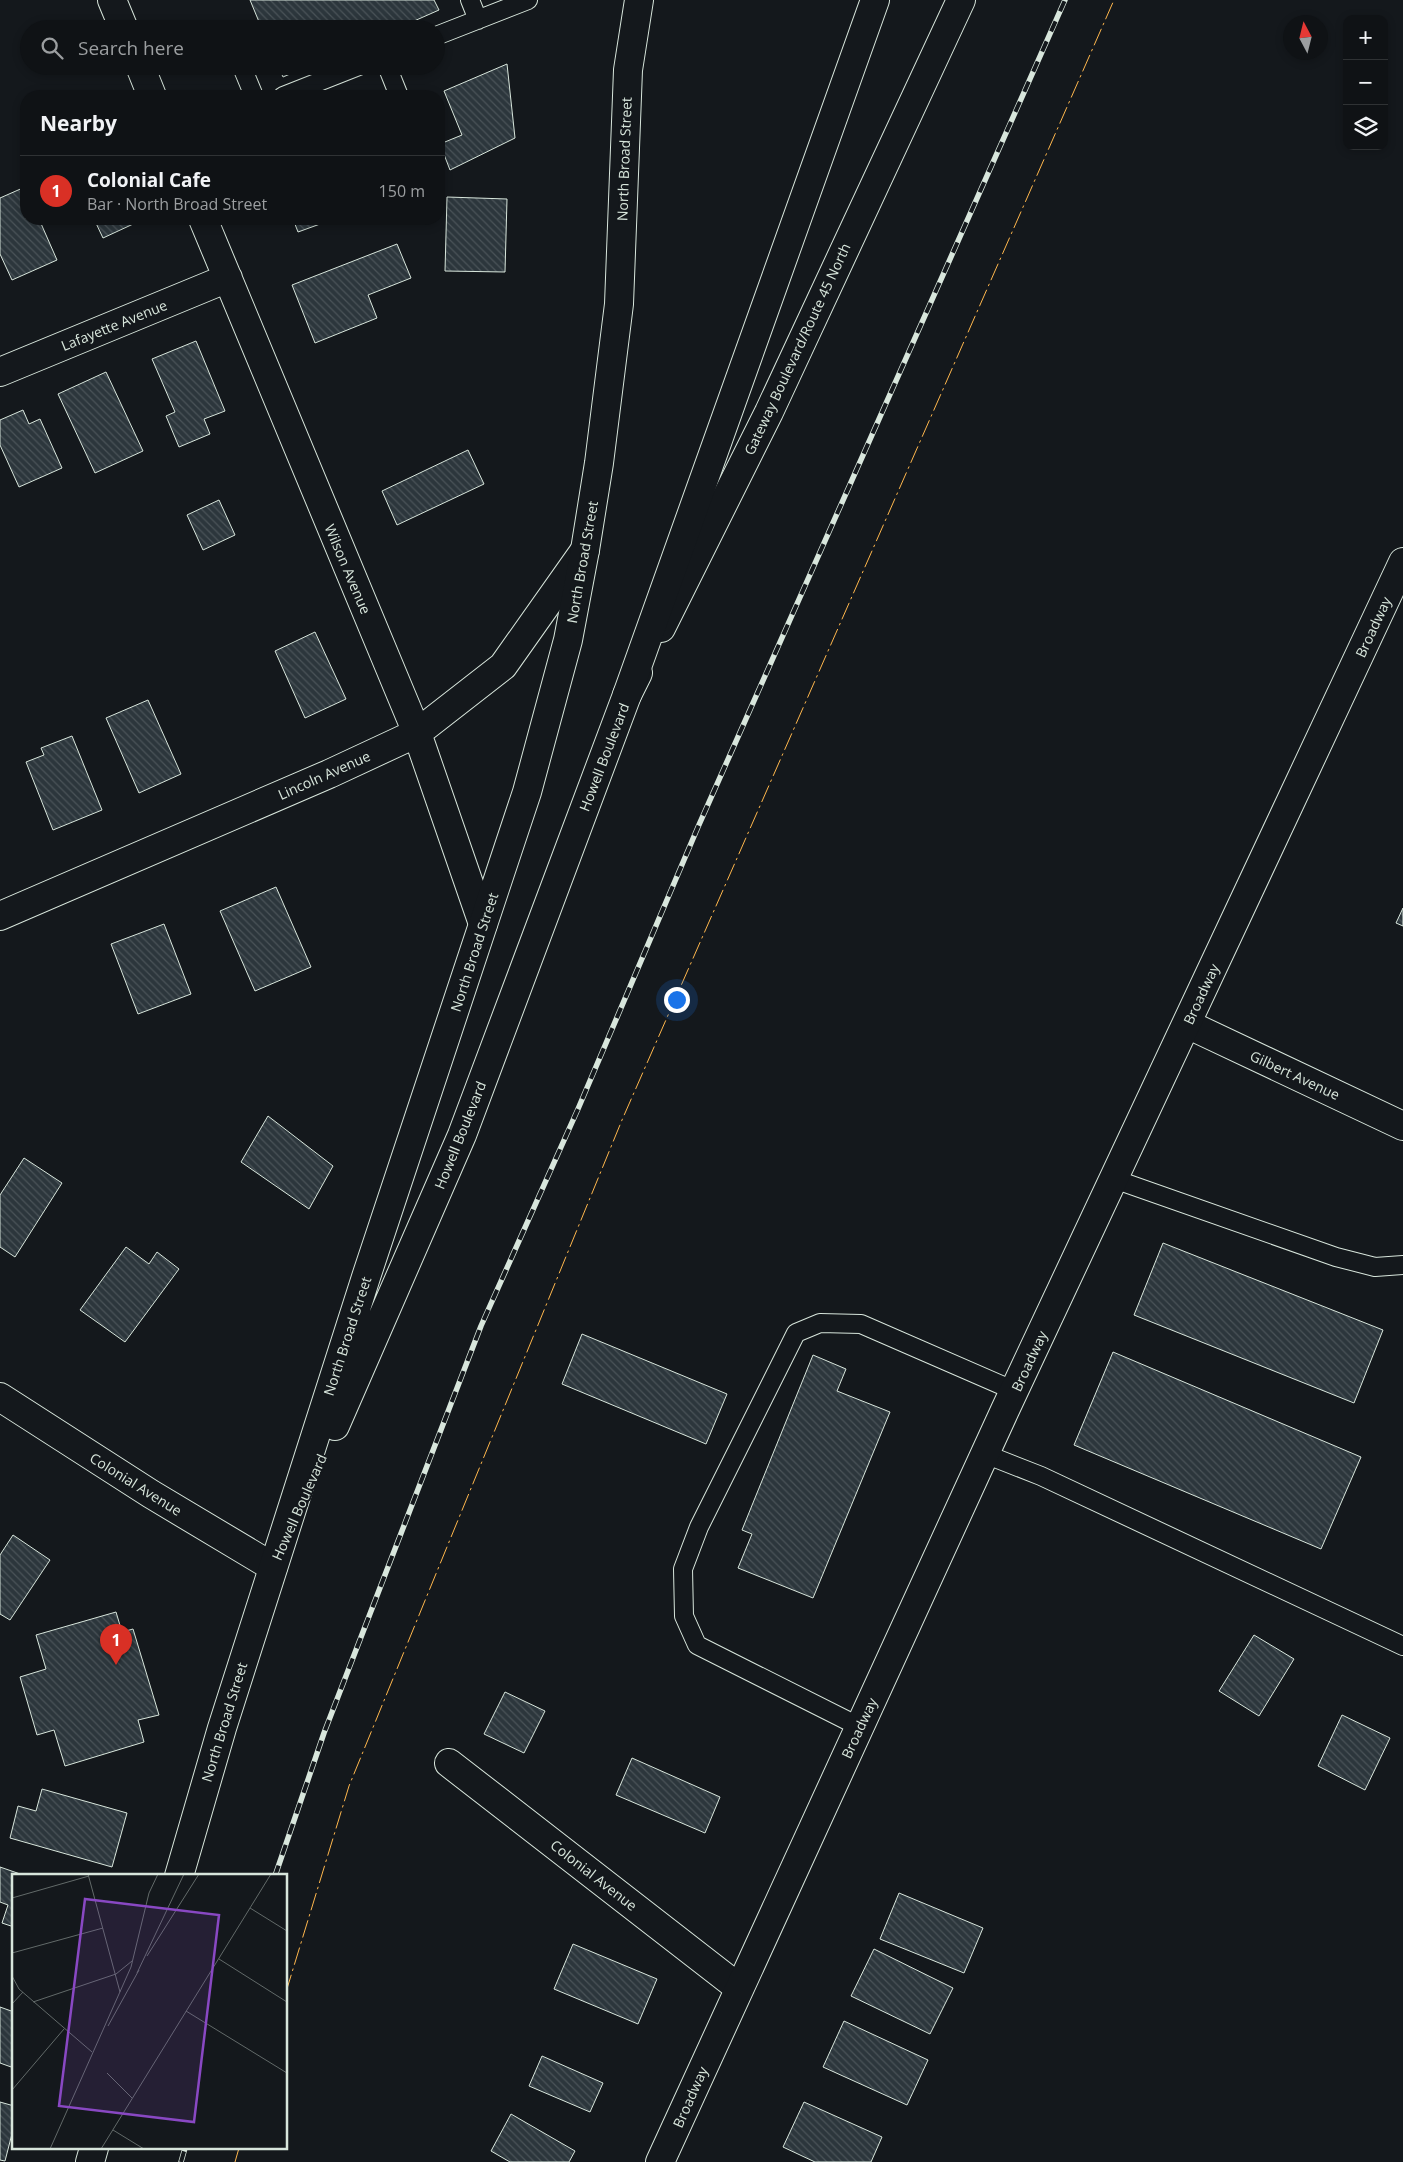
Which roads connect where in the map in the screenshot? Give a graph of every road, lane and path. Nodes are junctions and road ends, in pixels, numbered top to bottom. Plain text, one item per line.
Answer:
1 (112, 0) edge
2 (470, 0) edge
3 (528, 0) edge
4 (639, 0) edge
5 (875, 0) edge
6 (960, 0) edge
7 (120, 20) edge
8 (478, 20) junction
9 (445, 33) edge
10 (144, 75) edge
11 (245, 75) edge
12 (336, 75) edge
13 (391, 75) edge
14 (150, 90) edge
15 (252, 90) edge
16 (298, 90) edge
17 (397, 90) edge
18 (206, 225) edge
19 (228, 278) junction
20 (0, 372) edge
21 (585, 550) junction
22 (1403, 562) edge
23 (627, 695) junction
24 (417, 733) junction
25 (0, 916) edge
26 (483, 924) junction
27 (1187, 1024) junction
28 (1403, 1126) edge
29 (1114, 1180) junction
30 (1403, 1265) edge
31 (1015, 1391) junction
32 (0, 1397) edge
33 (985, 1454) junction
34 (273, 1567) junction
35 (1403, 1646) edge
36 (860, 1727) junction
37 (449, 1763) dead end
38 (180, 1874) edge
39 (739, 1988) junction
40 (660, 2162) edge

1 - 7 main road
2 - 8 lane
3 - 8 lane
4 - 21 main road, North Broad Street
5 - 23 main road
6 - 23 main road, Gateway Boulevard/Route 45 North
8 - 9 lane
10 - 14 main road
11 - 15 lane
12 - 16 lane
13 - 17 lane
18 - 19 main road, Wilson Avenue
19 - 20 main road, Lafayette Avenue
19 - 24 main road, Wilson Avenue
21 - 24 main road, Lincoln Avenue
21 - 26 main road, North Broad Street
22 - 27 main road, Broadway
23 - 34 main road, Howell Boulevard
24 - 25 main road, Lincoln Avenue
24 - 26 main road, Wilson Avenue
26 - 34 main road, North Broad Street
27 - 28 main road, Gilbert Avenue
27 - 29 main road, Broadway
29 - 30 lane
29 - 31 main road, Broadway
31 - 33 main road, Broadway
31 - 36 lane
32 - 34 main road, Colonial Avenue
33 - 35 lane
33 - 36 main road, Broadway
34 - 38 main road, North Broad Street
36 - 39 main road, Broadway
37 - 39 main road, Colonial Avenue
39 - 40 main road, Broadway

